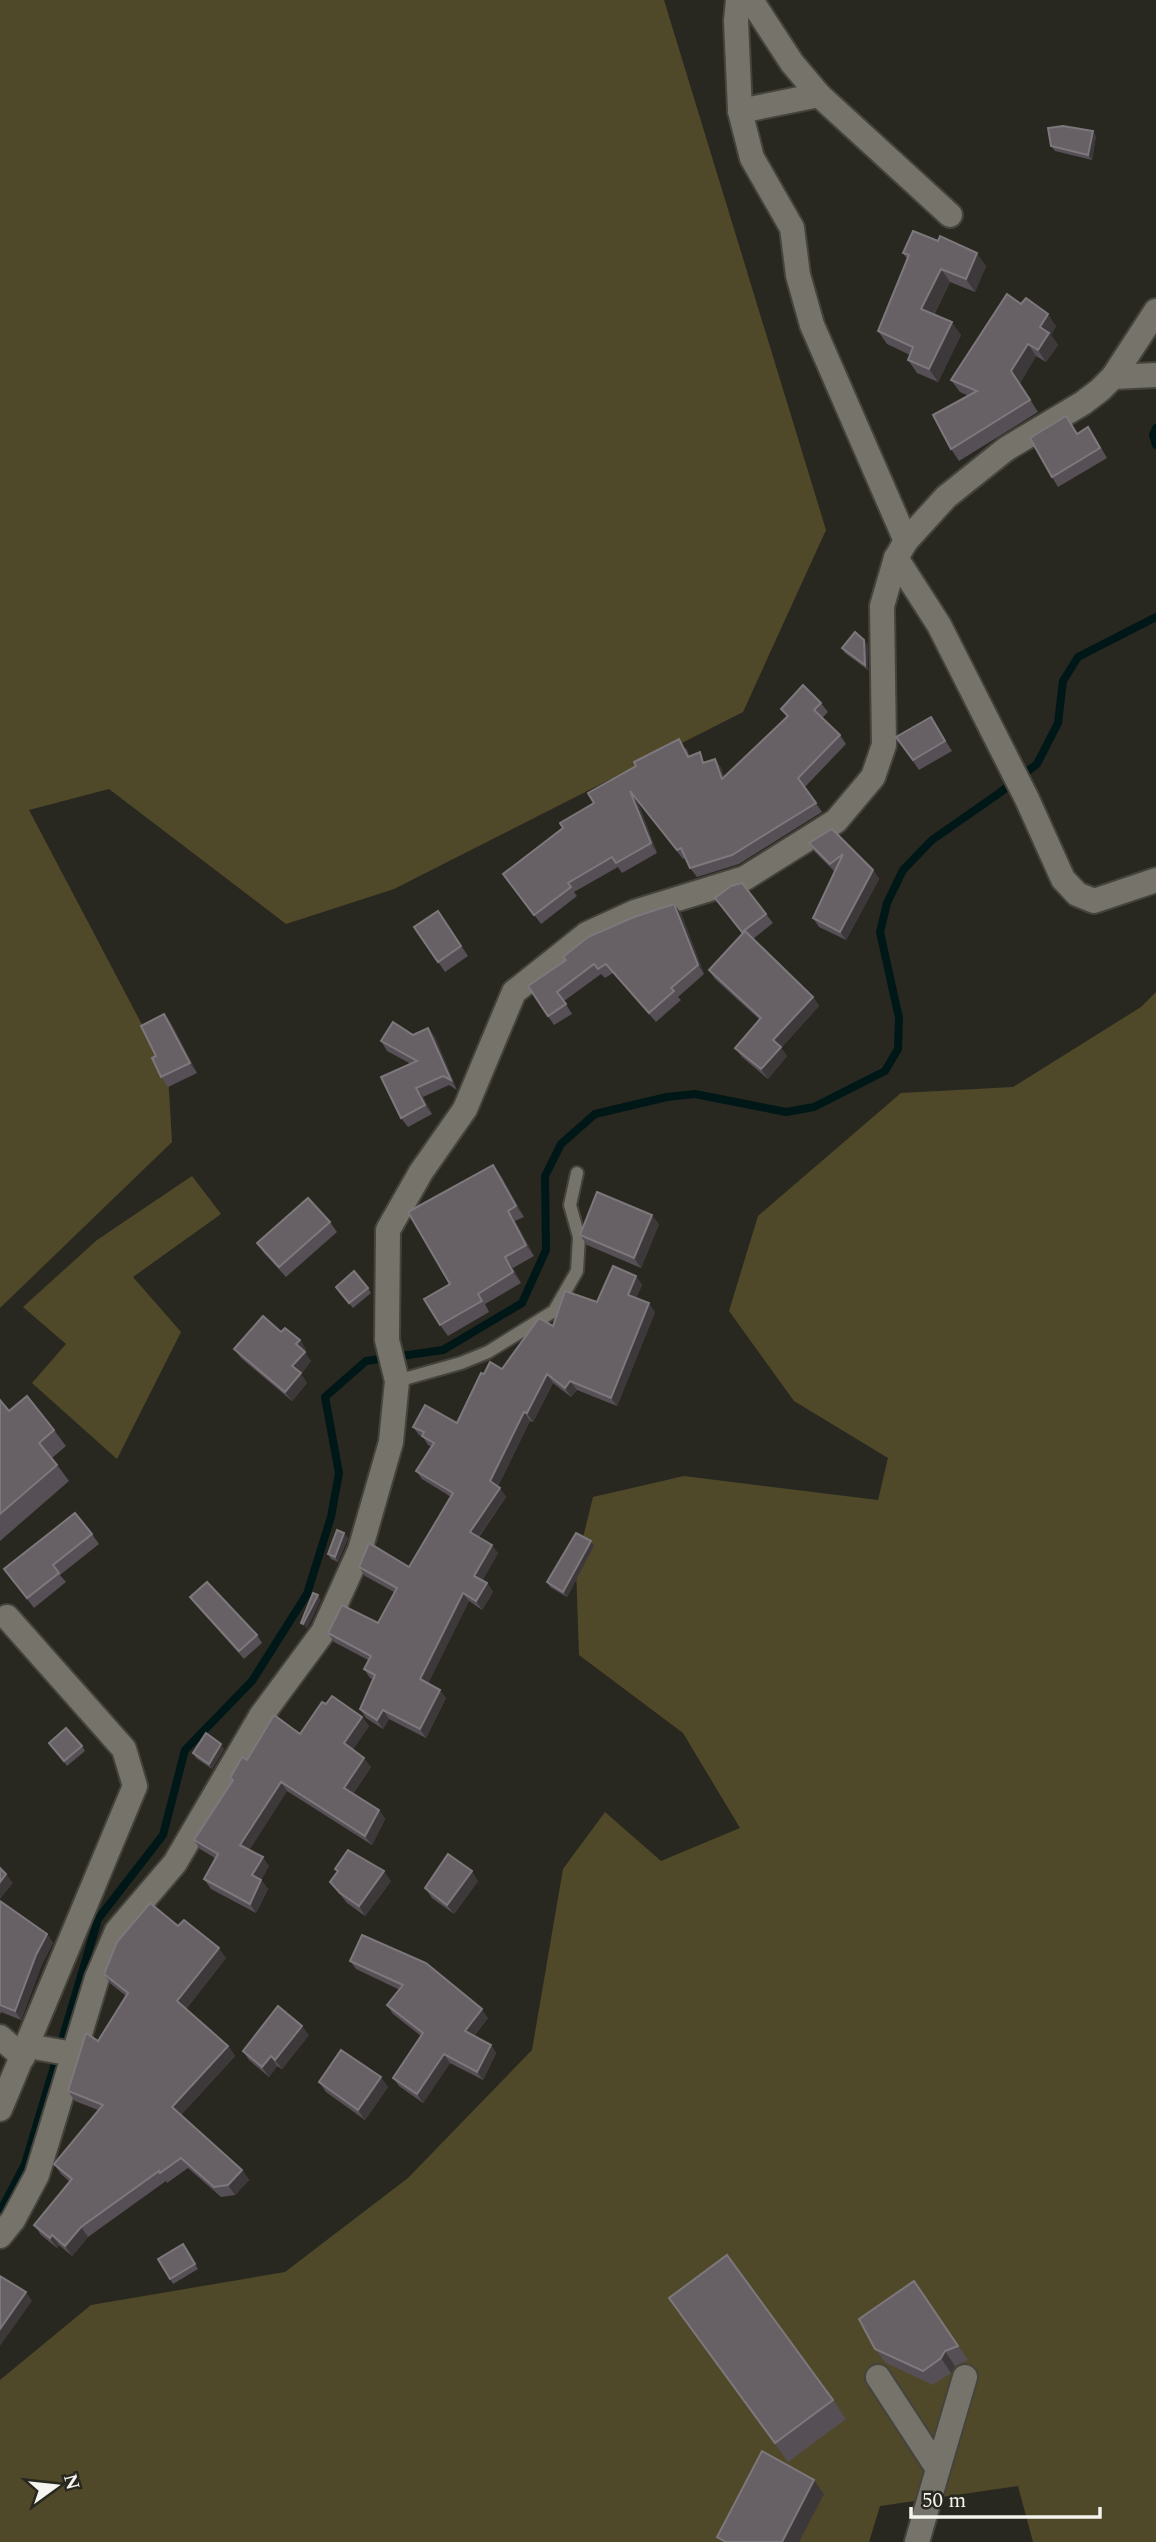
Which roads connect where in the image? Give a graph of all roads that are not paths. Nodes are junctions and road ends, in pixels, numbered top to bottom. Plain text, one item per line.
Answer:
1 (738, 0) edge
2 (751, 0) edge
3 (819, 95) junction
4 (740, 111) junction
5 (950, 215) dead end
6 (1156, 311) edge
7 (1156, 375) edge
8 (1113, 377) junction
9 (901, 550) junction
10 (1156, 880) edge
11 (577, 1173) dead end
12 (397, 1381) junction
13 (7, 1617) dead end
14 (0, 2037) edge
15 (25, 2052) junction
16 (73, 2054) junction
17 (0, 2109) edge
18 (0, 2236) edge
19 (878, 2377) dead end
20 (965, 2377) dead end
21 (939, 2469) junction
22 (917, 2542) edge

1 - 4 street
2 - 3 street
3 - 4 street
3 - 5 street
4 - 9 street
6 - 8 street
7 - 8 street
8 - 9 street
9 - 10 street
9 - 12 street
11 - 12 lane
12 - 16 street
13 - 15 street
14 - 15 street
15 - 16 street
15 - 17 street
16 - 18 street
19 - 21 street
20 - 21 street
21 - 22 street

